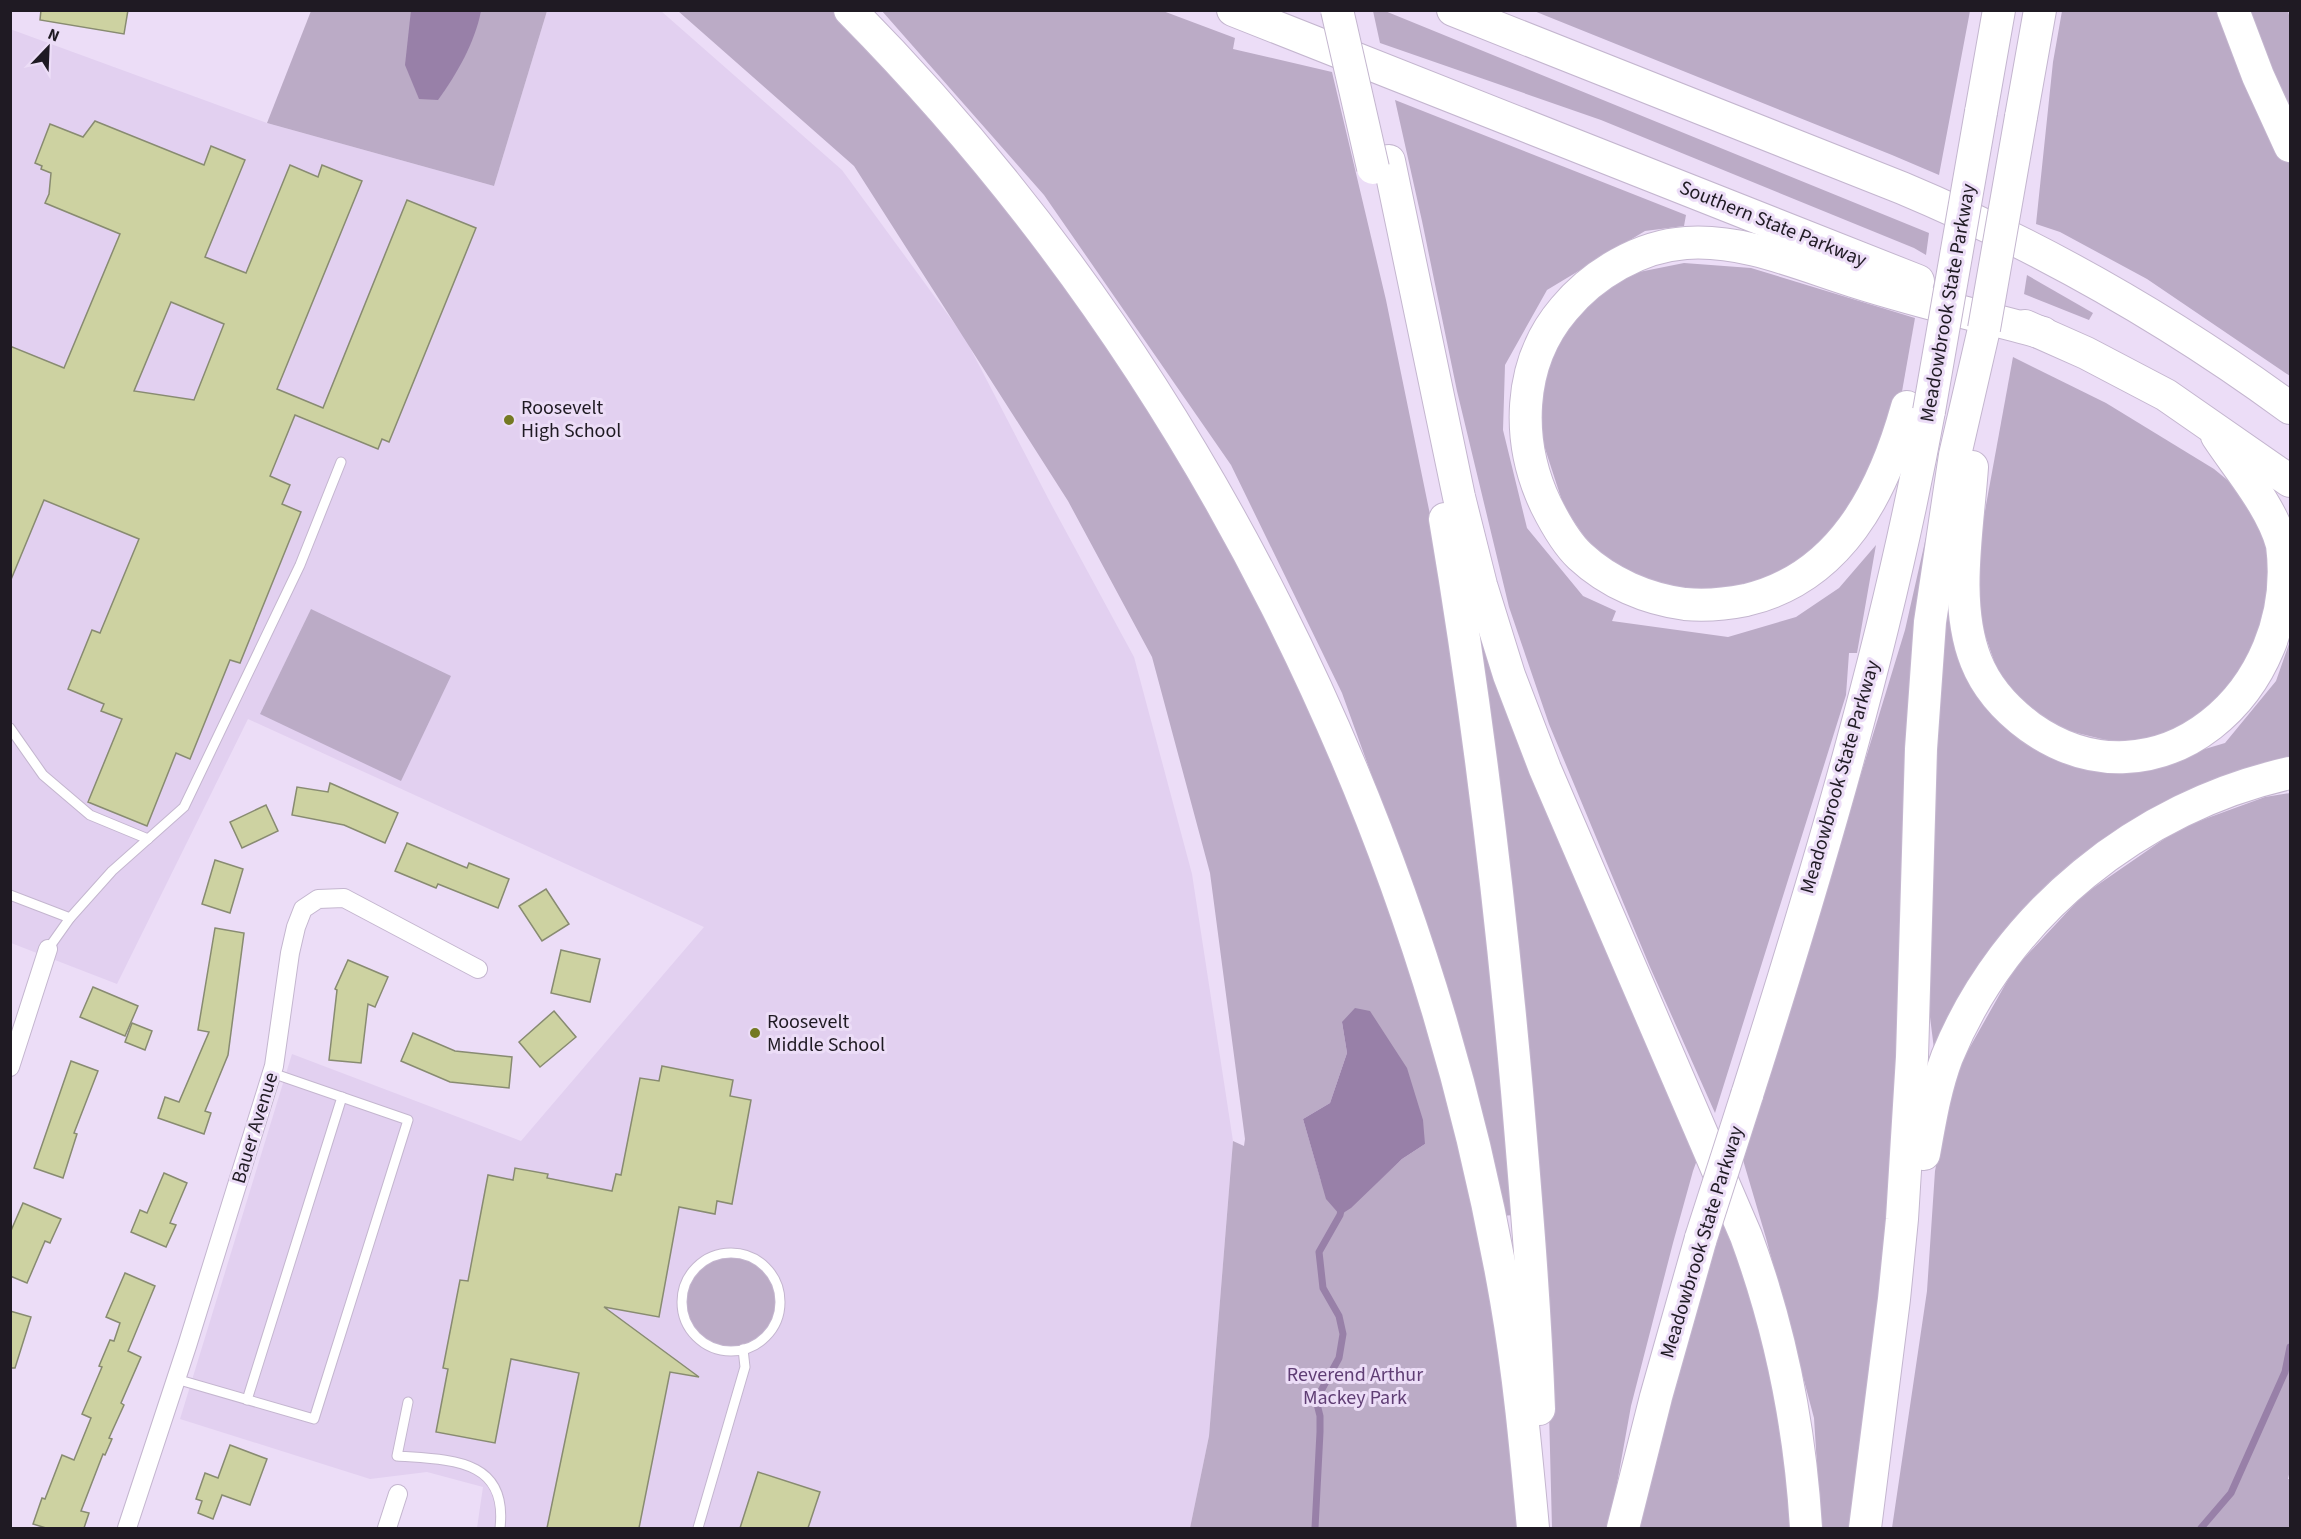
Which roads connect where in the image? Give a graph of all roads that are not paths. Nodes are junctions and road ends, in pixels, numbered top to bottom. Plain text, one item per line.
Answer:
1 (850, 10) edge
2 (1233, 10) edge
3 (1337, 10) edge
4 (1355, 10) edge
5 (1453, 10) edge
6 (1998, 10) edge
7 (2040, 10) edge
8 (2233, 10) edge
9 (2290, 146) edge
10 (1381, 165) junction
11 (1984, 329) junction
12 (2043, 333) junction
13 (2290, 408) edge
14 (1918, 409) junction
15 (2208, 423) junction
16 (341, 462) dead end
17 (2290, 481) edge
18 (10, 728) edge
19 (2290, 773) edge
20 (148, 838) junction
21 (10, 895) edge
22 (70, 918) junction
23 (48, 949) joint
24 (478, 969) dead end
25 (10, 1067) edge
26 (272, 1073) junction
27 (342, 1097) junction
28 (1894, 1299) junction
29 (743, 1349) junction
30 (176, 1379) junction
31 (247, 1400) junction
32 (408, 1402) dead end
33 (398, 1494) dead end
34 (127, 1528) edge
35 (387, 1528) edge
36 (500, 1528) edge
37 (698, 1528) edge
38 (1533, 1528) edge
39 (1544, 1528) edge
40 (1623, 1528) edge
41 (1806, 1528) edge
42 (1865, 1528) edge

1 - 38 highway
2 - 12 highway, Southern State Parkway
3 - 10 highway, bridge
4 - 10 highway
5 - 13 highway
6 - 14 highway, Meadowbrook State Parkway, bridge
7 - 11 highway, Meadowbrook State Parkway, bridge
8 - 9 highway
10 - 39 highway
10 - 41 highway
11 - 15 highway
11 - 28 highway, Meadowbrook State Parkway
12 - 14 highway
12 - 15 highway, Southern State Parkway
14 - 40 highway, Meadowbrook State Parkway, bridge
15 - 17 highway, Southern State Parkway
16 - 20 lane
18 - 20 lane
19 - 28 highway
20 - 22 lane
21 - 22 lane
22 - 23 lane
23 - 25 street
24 - 26 street, Bauer Avenue
26 - 27 lane
26 - 30 street, Bauer Avenue
27 - 31 lane
27 - 31 lane
28 - 42 highway, Meadowbrook State Parkway
29 - 29 lane
29 - 37 lane
30 - 31 lane
30 - 34 street, Bauer Avenue
32 - 36 lane
33 - 35 street

